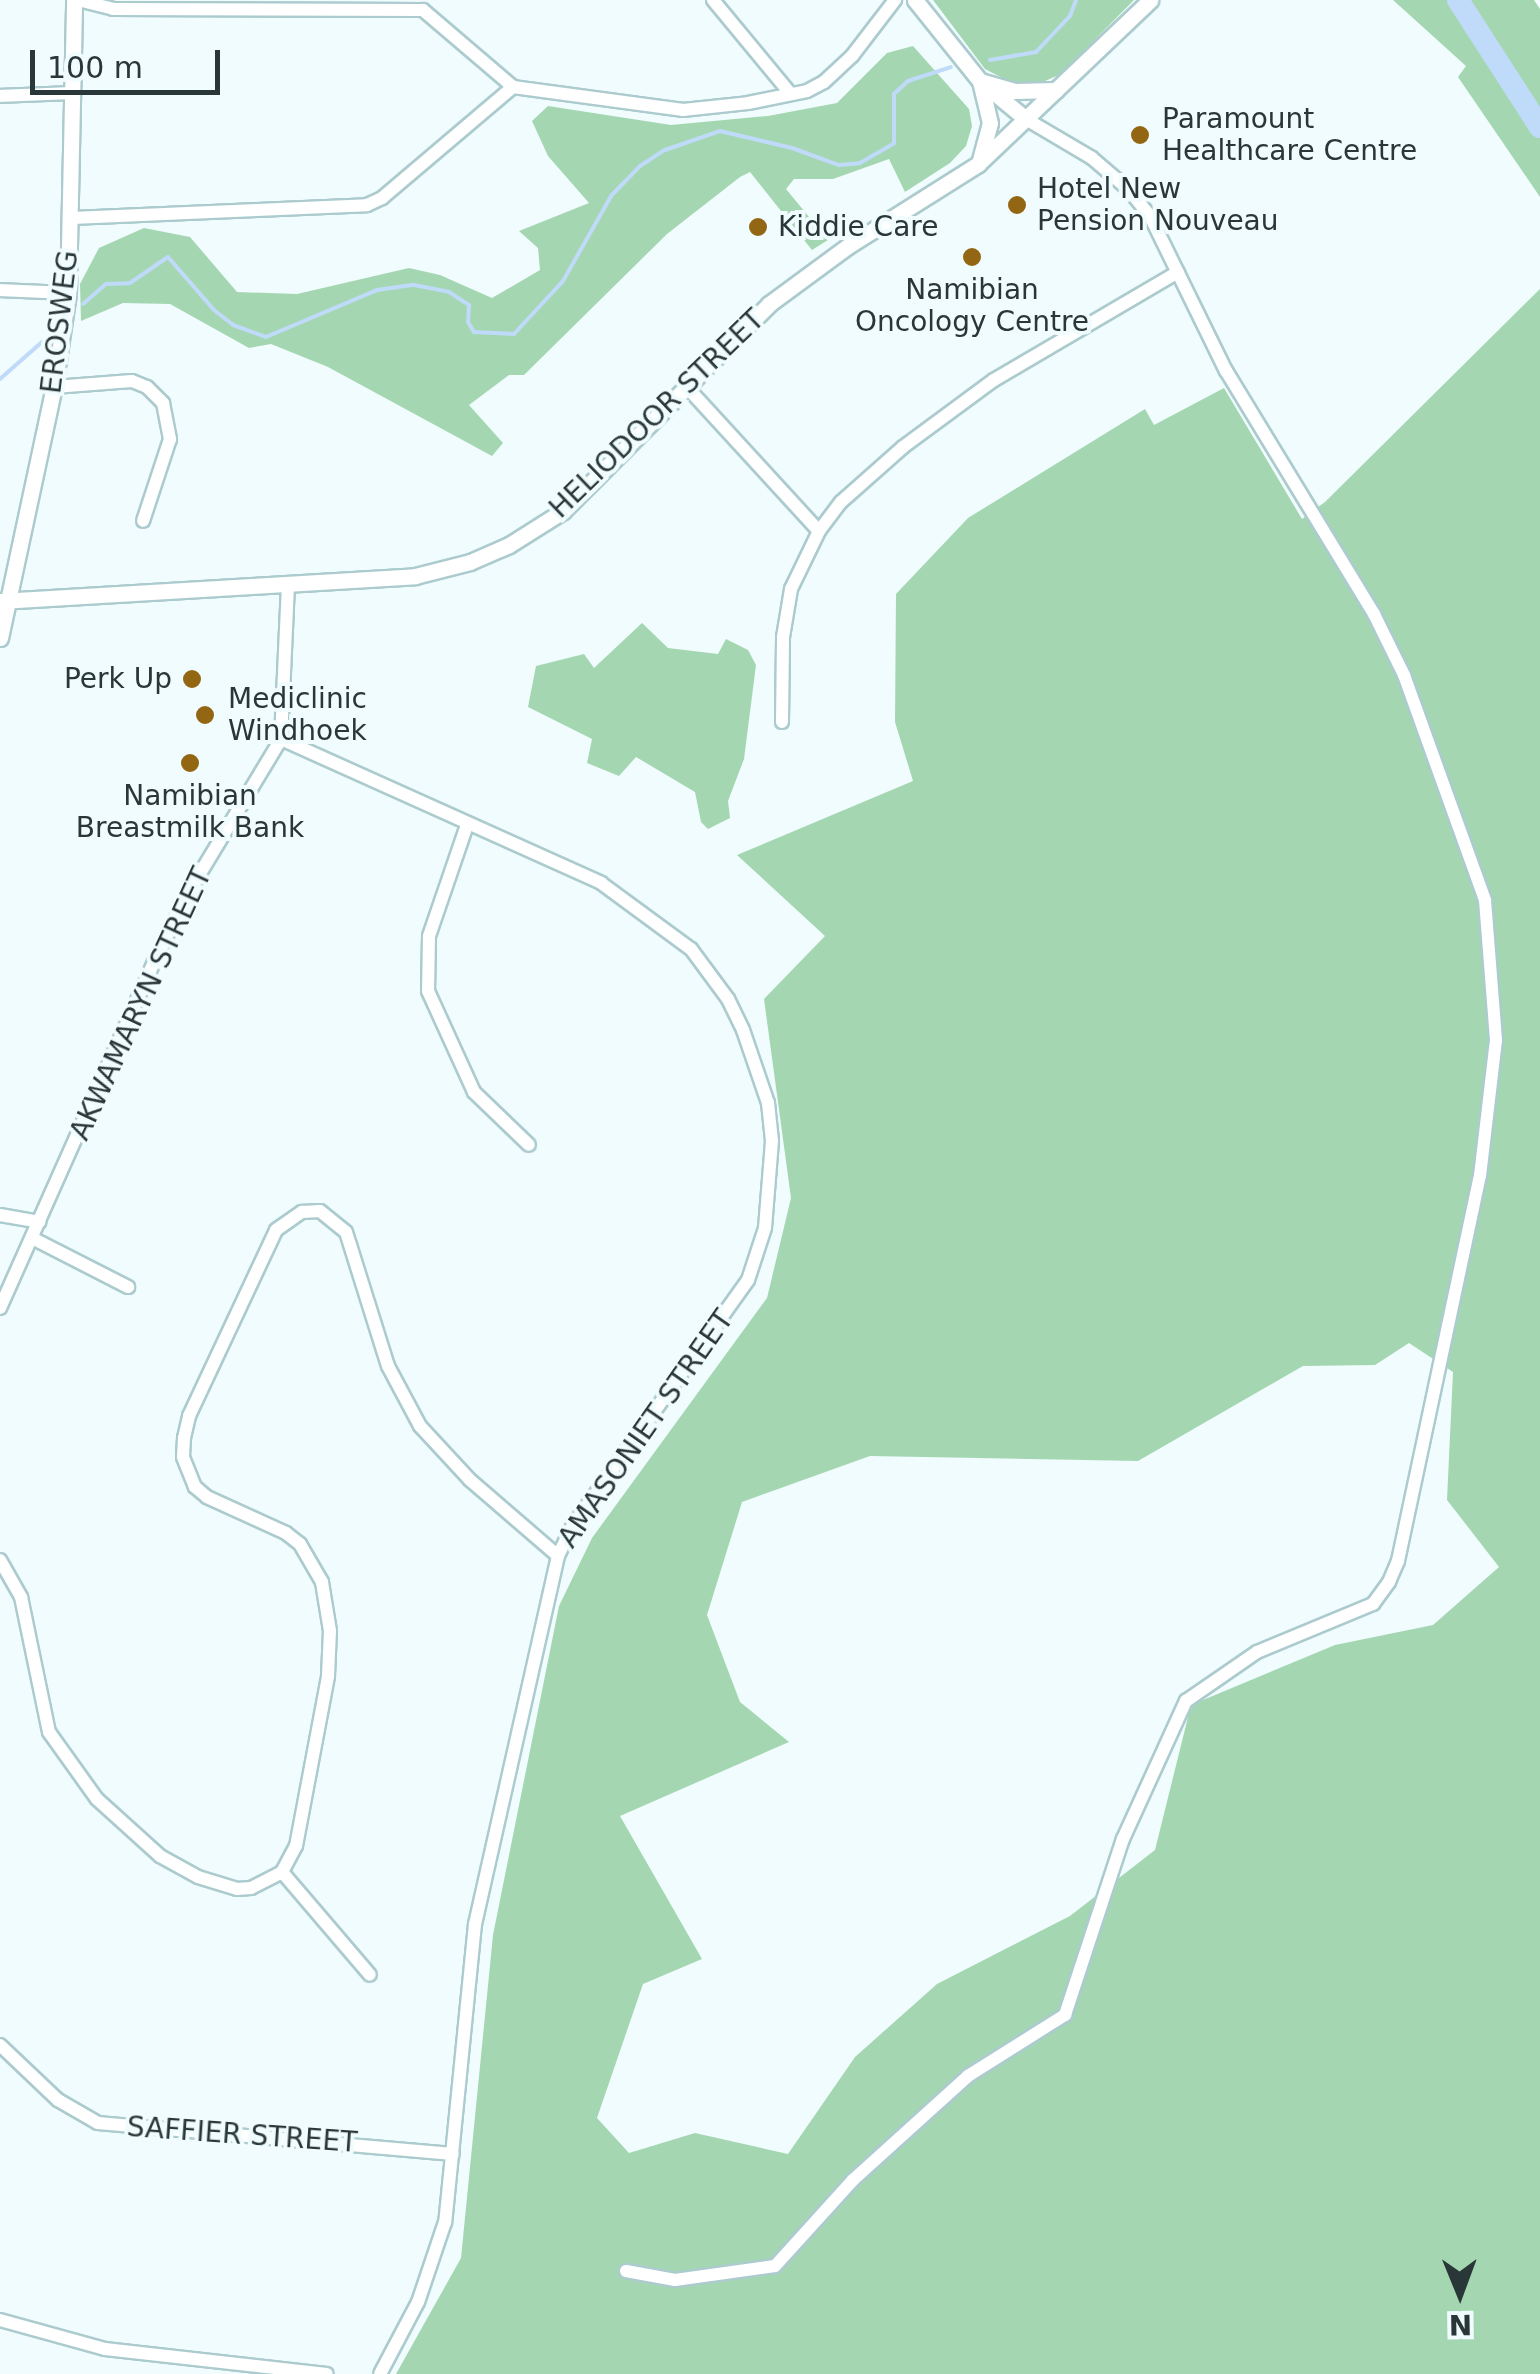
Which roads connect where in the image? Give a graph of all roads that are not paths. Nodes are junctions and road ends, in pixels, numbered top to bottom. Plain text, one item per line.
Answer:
1 (76, 0) edge
2 (713, 0) edge
3 (895, 0) edge
4 (915, 0) edge
5 (1150, 0) edge
6 (254, 5) edge
7 (980, 81) junction
8 (513, 87) junction
9 (1056, 90) junction
10 (72, 93) junction
11 (790, 94) junction
12 (0, 96) edge
13 (1026, 118) junction
14 (978, 164) junction
15 (72, 218) junction
16 (1178, 272) junction
17 (0, 290) edge
18 (68, 293) junction
19 (685, 385) junction
20 (54, 387) junction
21 (143, 521) dead end
22 (818, 530) junction
23 (288, 585) junction
24 (4, 600) edge
25 (0, 638) edge
26 (782, 722) dead end
27 (281, 739) junction
28 (467, 825) junction
29 (529, 1145) dead end
30 (0, 1215) edge
31 (38, 1222) junction
32 (32, 1238) junction
33 (128, 1287) dead end
34 (0, 1308) edge
35 (558, 1556) junction
36 (0, 1560) edge
37 (282, 1872) junction
38 (370, 1975) dead end
39 (0, 2045) edge
40 (453, 2154) junction
41 (626, 2271) dead end
42 (0, 2320) edge
43 (327, 2374) edge
44 (380, 2374) edge

1 - 6 street
1 - 10 street, EROSWEG
2 - 11 street
3 - 11 street
4 - 7 street
5 - 9 street, HELIODOOR STREET
6 - 8 street
7 - 9 street
7 - 13 street
7 - 14 street
8 - 11 street
8 - 15 street
9 - 13 street, HELIODOOR STREET
10 - 12 street
10 - 15 street, EROSWEG
13 - 14 street, HELIODOOR STREET
13 - 16 street
14 - 19 street, HELIODOOR STREET
15 - 18 street, EROSWEG
16 - 22 street
16 - 41 street
17 - 18 street
18 - 20 street, EROSWEG
19 - 22 street
19 - 23 street, HELIODOOR STREET
20 - 21 street
20 - 24 street, EROSWEG
22 - 26 street
23 - 24 street, HELIODOOR STREET
23 - 27 street, AKWAMARYN STREET
24 - 25 street, EROSWEG
27 - 28 street, AMASONIET STREET
27 - 31 street, AKWAMARYN STREET
28 - 29 street
28 - 35 street, AMASONIET STREET
30 - 31 street
31 - 32 street, AKWAMARYN STREET
32 - 33 street
32 - 34 street, AKWAMARYN STREET
35 - 37 street
35 - 40 street, AMASONIET STREET
36 - 37 street
37 - 38 street
39 - 40 street, SAFFIER STREET
40 - 44 street, AMASONIET STREET
42 - 43 street

